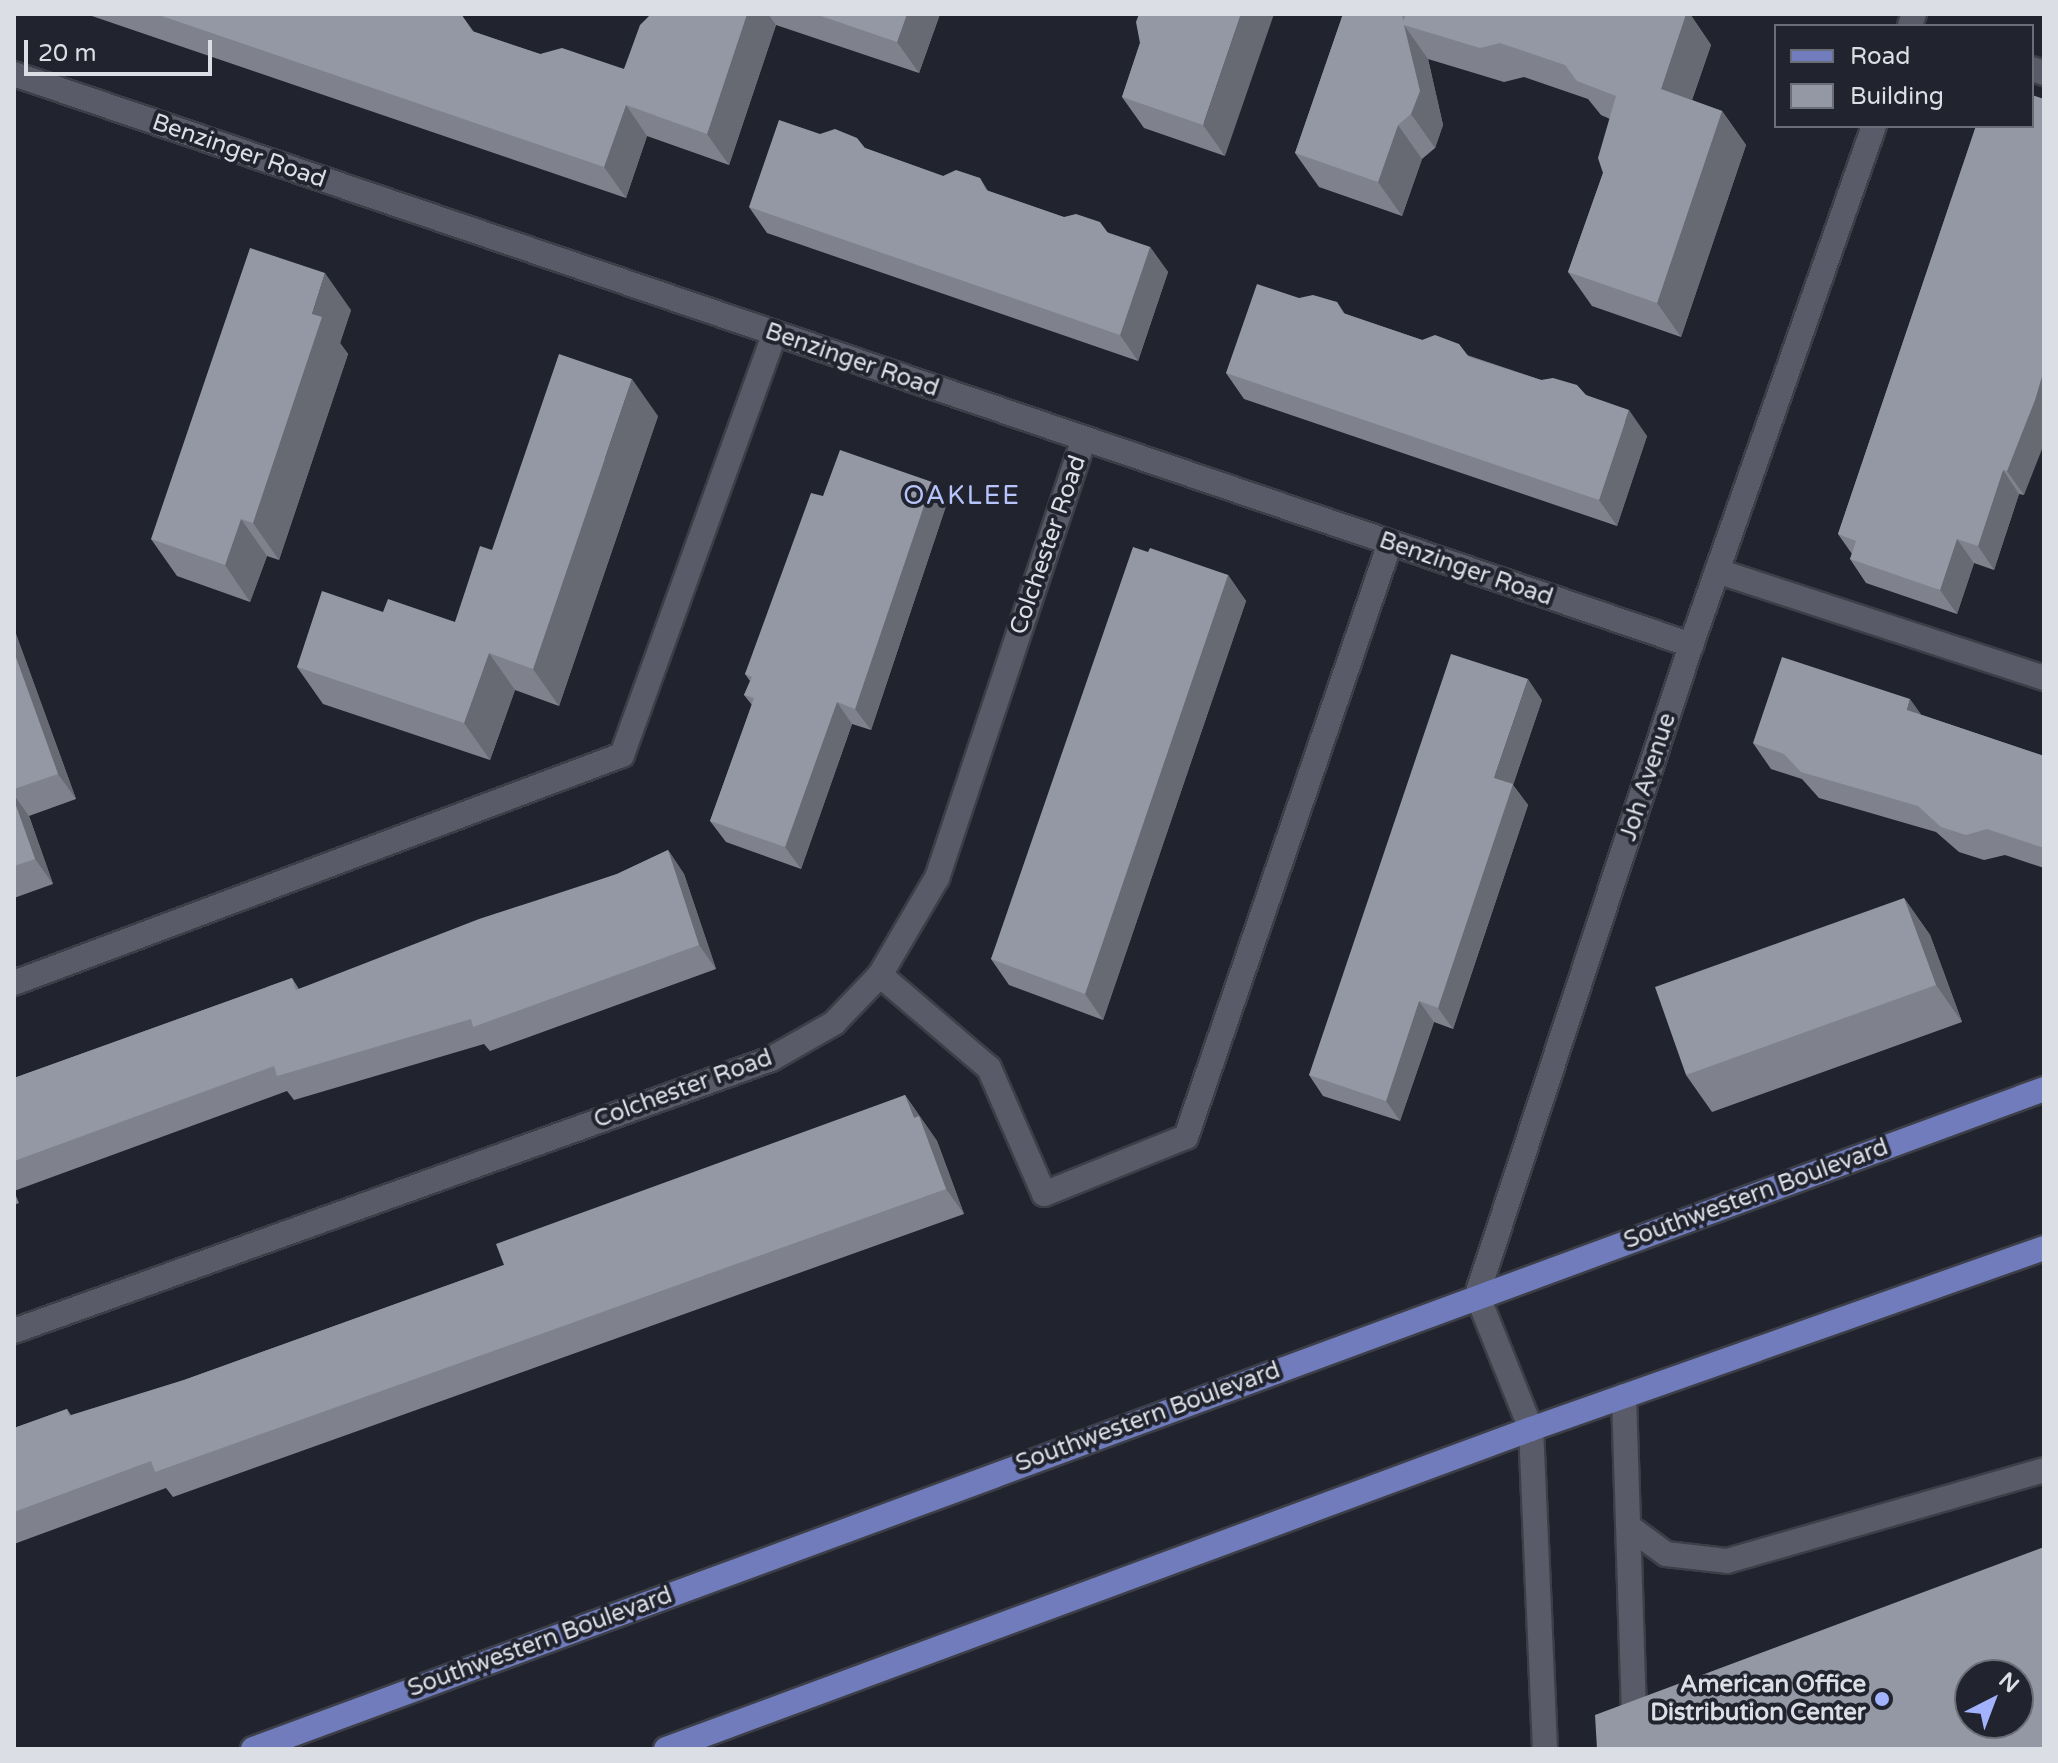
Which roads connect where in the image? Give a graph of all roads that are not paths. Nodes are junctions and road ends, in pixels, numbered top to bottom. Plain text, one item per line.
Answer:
1 (14, 74) edge
2 (1873, 128) edge
3 (774, 334) junction
4 (1084, 439) junction
5 (1390, 543) junction
6 (1717, 571) junction
7 (1691, 645) junction
8 (2044, 678) edge
9 (880, 975) junction
10 (14, 983) edge
11 (2044, 1089) edge
12 (2044, 1248) edge
13 (1477, 1295) junction
14 (14, 1331) edge
15 (1624, 1396) junction
16 (1531, 1429) junction
17 (2044, 1470) edge
18 (1629, 1527) junction
19 (1634, 1718) edge
20 (253, 1749) edge
21 (666, 1749) edge
22 (1545, 1749) edge

1 - 3 street, Benzinger Road
2 - 6 street, Joh Avenue
3 - 4 street, Benzinger Road
3 - 10 street
4 - 5 street, Benzinger Road
4 - 9 street, Colchester Road
5 - 7 street, Benzinger Road
5 - 9 street
6 - 7 street, Joh Avenue
6 - 8 street
7 - 13 street, Joh Avenue
9 - 14 street, Colchester Road
11 - 13 main road, Southwestern Boulevard
12 - 15 main road
13 - 16 street
13 - 20 main road, Southwestern Boulevard
15 - 16 main road
15 - 18 street
16 - 21 main road
16 - 22 street
17 - 18 street
18 - 19 street

